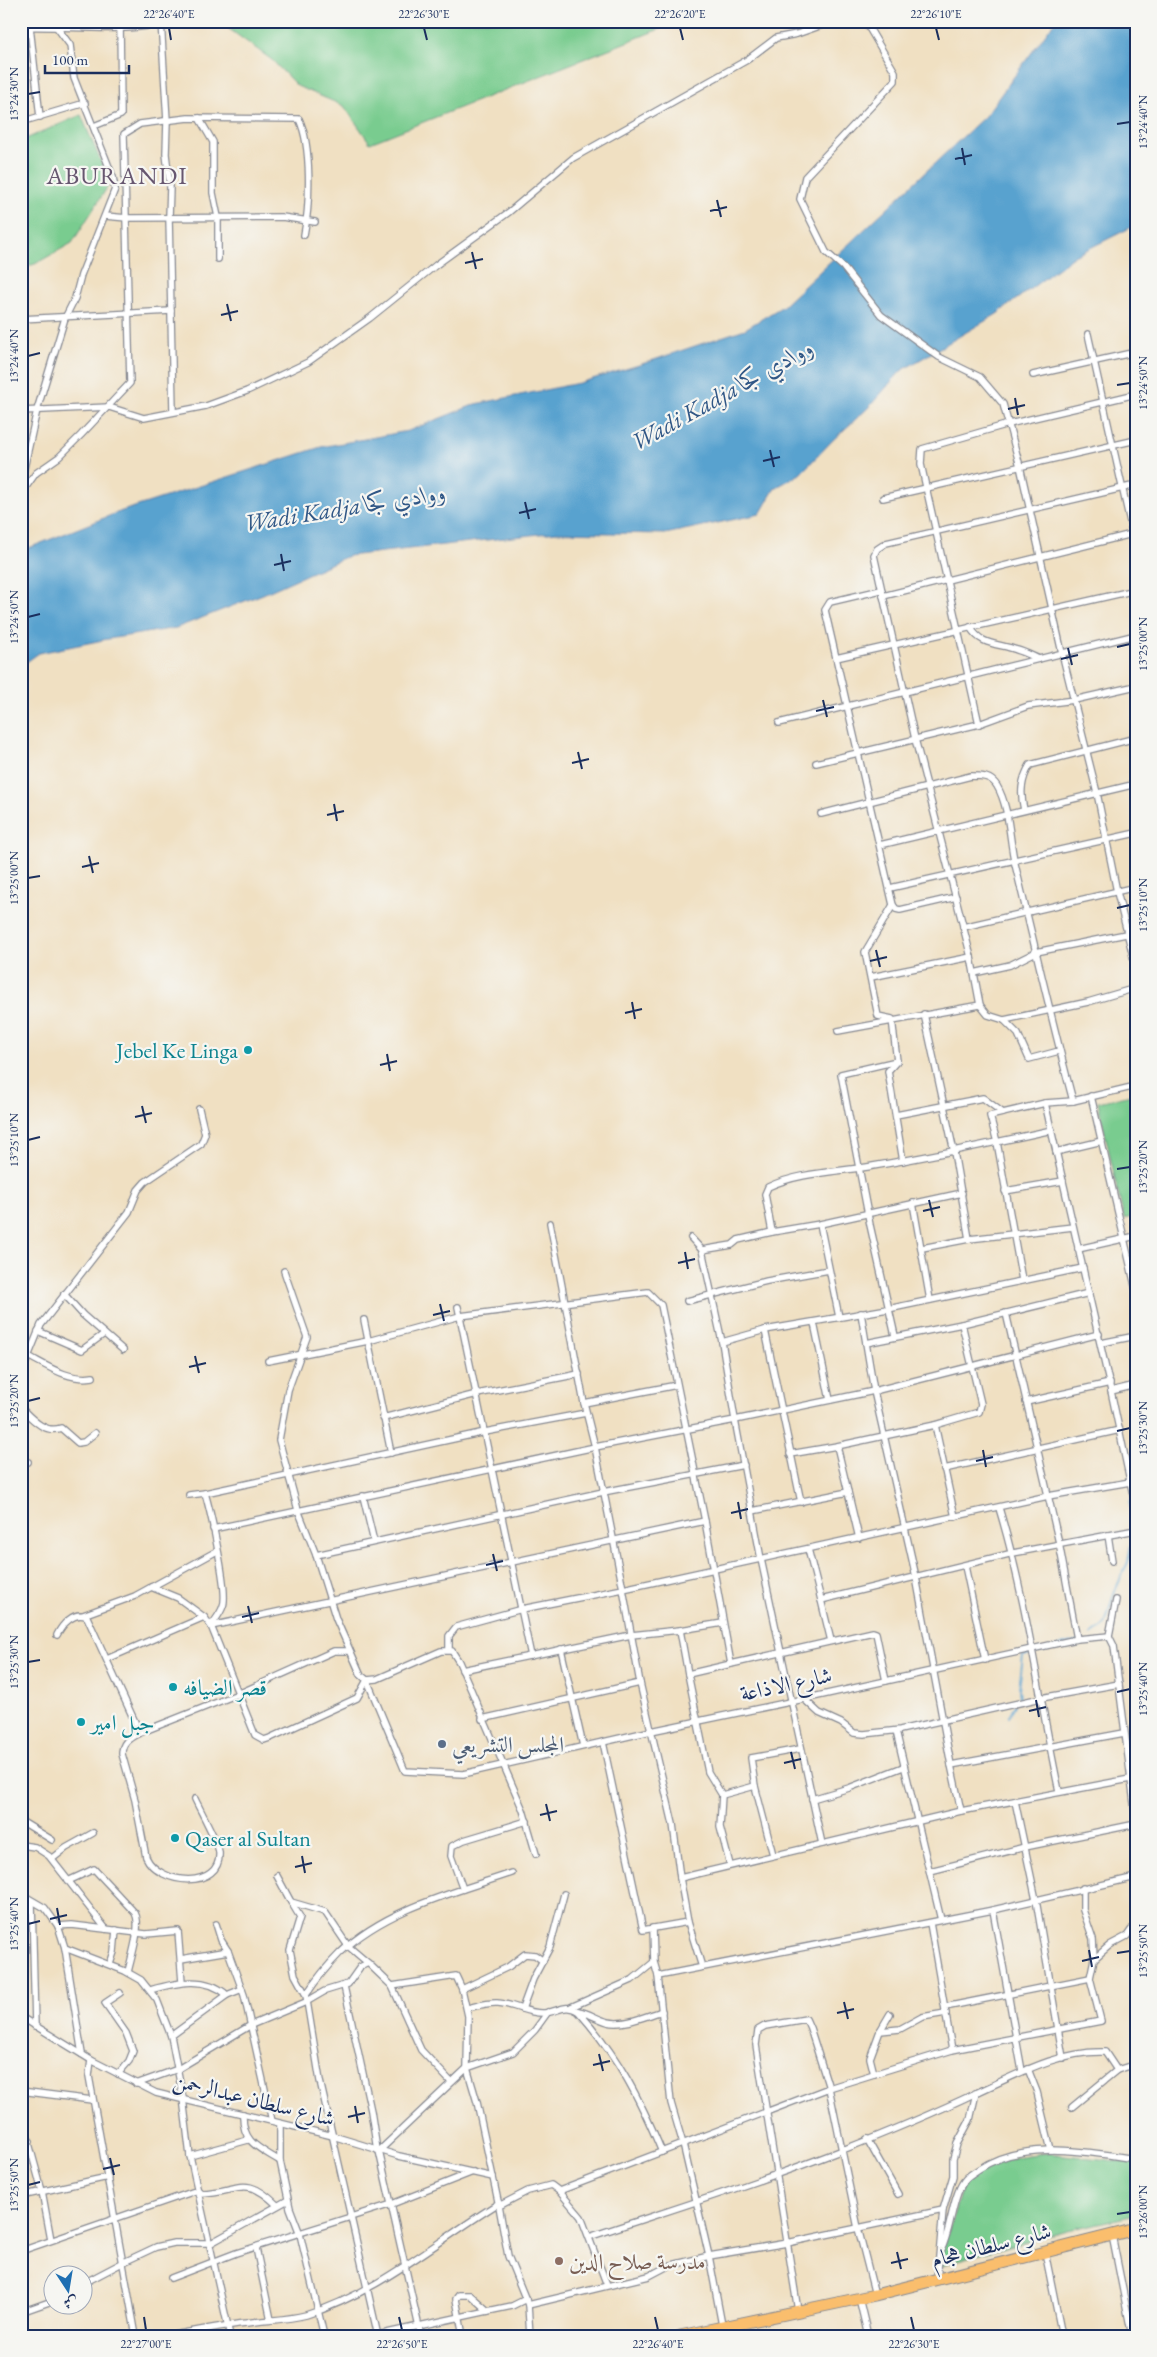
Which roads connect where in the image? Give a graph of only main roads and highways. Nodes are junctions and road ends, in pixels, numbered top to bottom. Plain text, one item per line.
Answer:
1 (1136, 2229) edge
2 (723, 2332) edge
3 (680, 2336) edge

1 - 2 highway, شارع سلطان هجام
2 - 3 highway, شارع سلطان هجام

